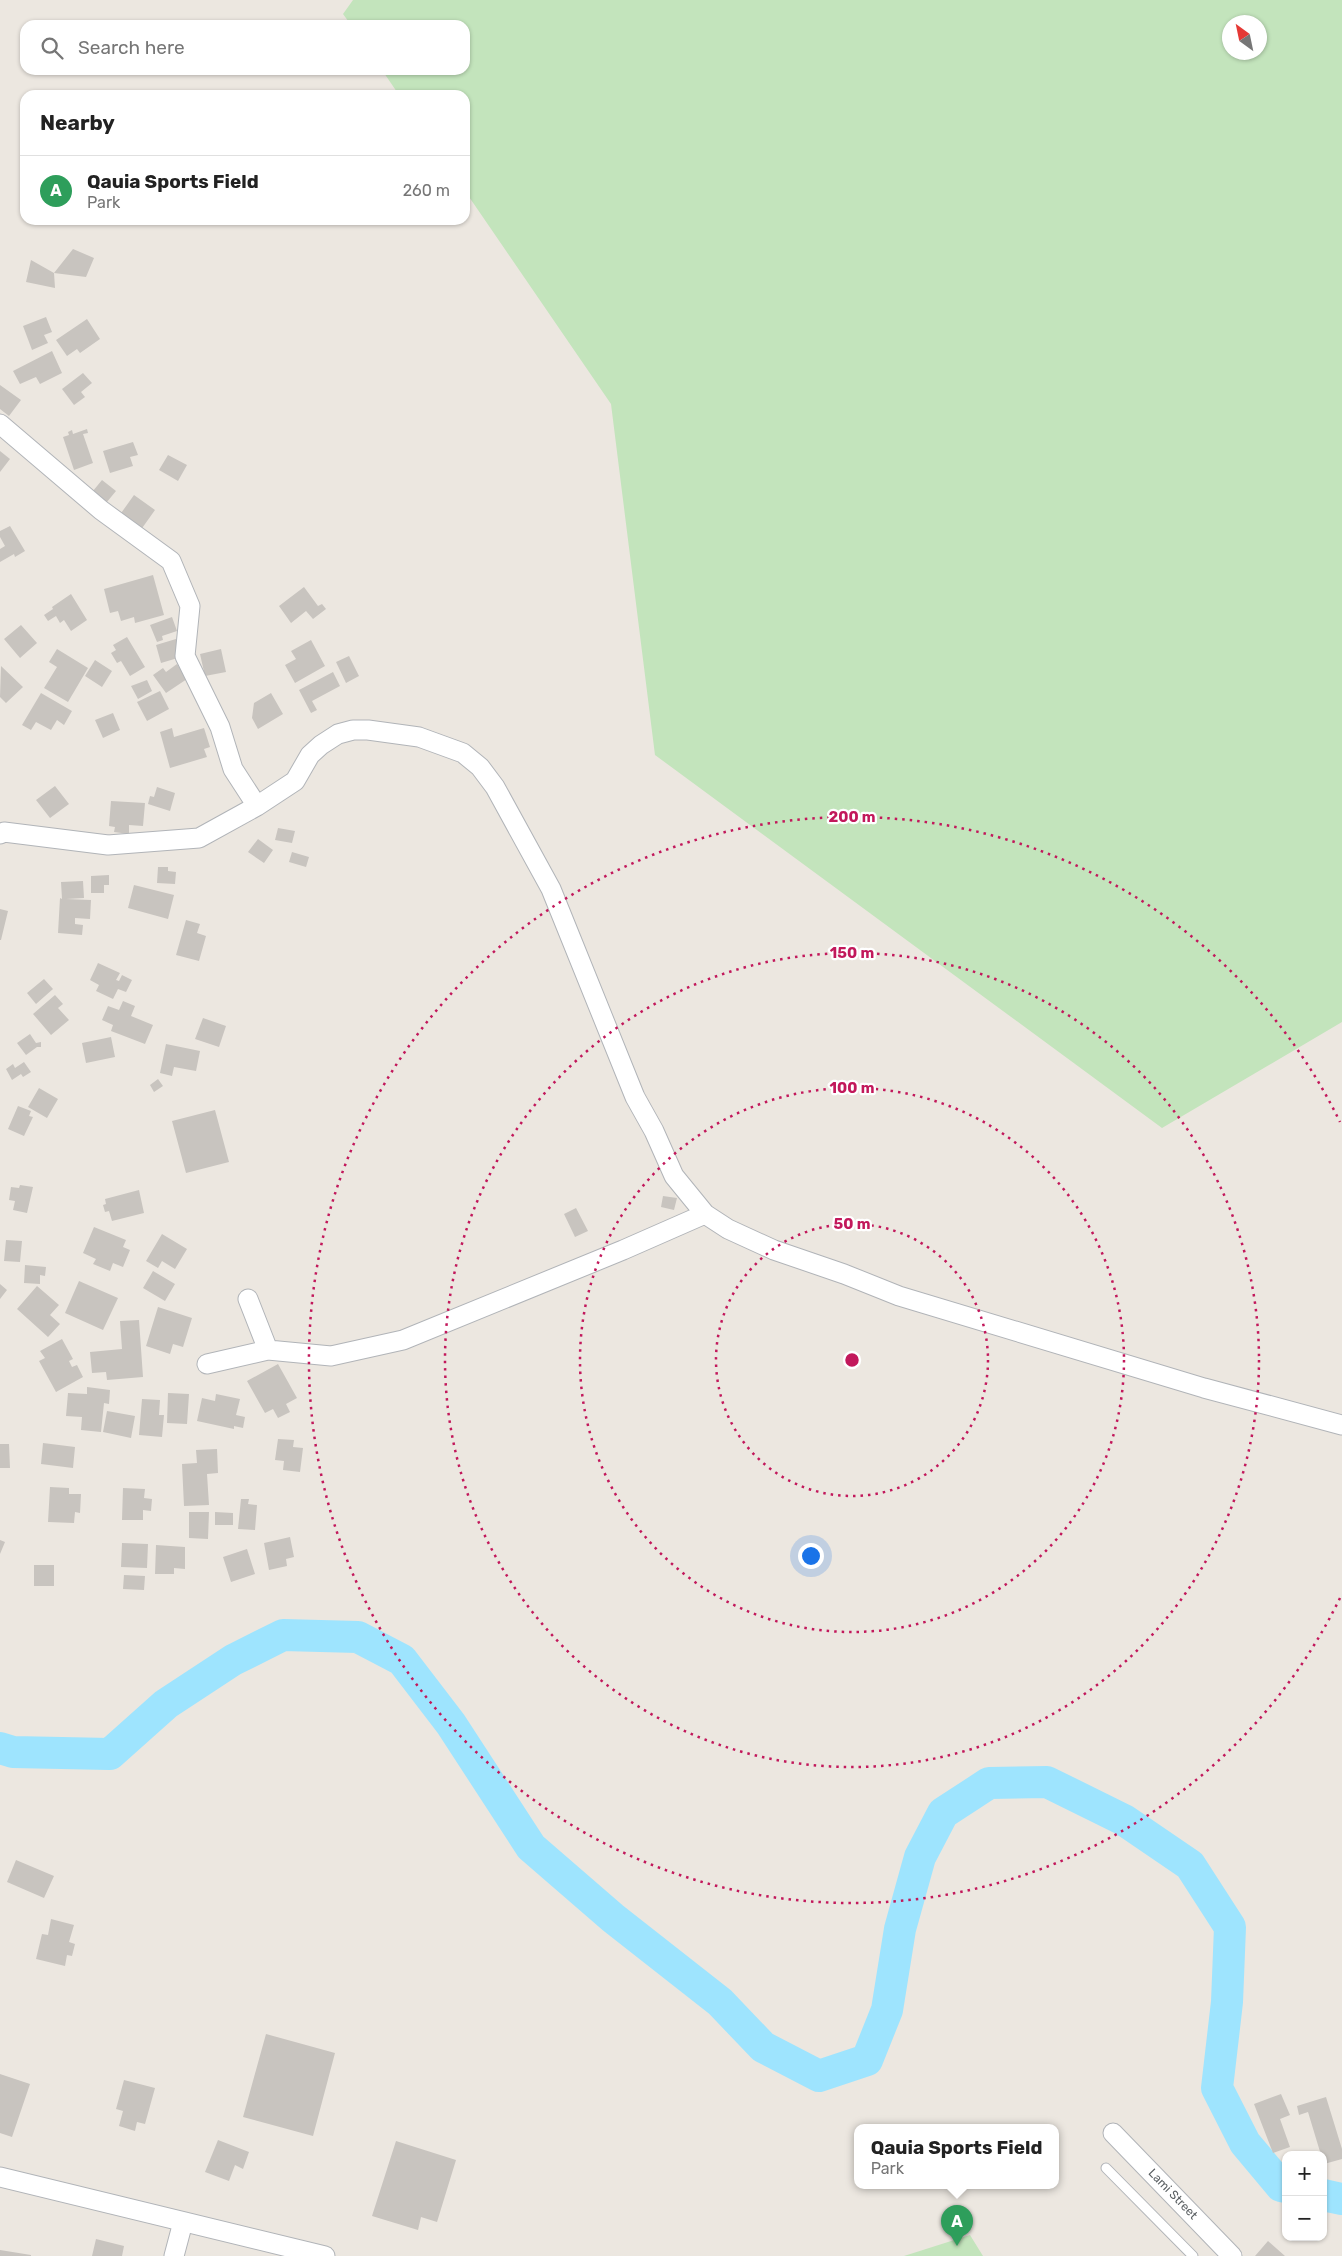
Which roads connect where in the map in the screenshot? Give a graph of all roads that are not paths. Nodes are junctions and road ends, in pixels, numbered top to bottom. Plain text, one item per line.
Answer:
1 (0, 424) edge
2 (257, 806) junction
3 (0, 834) edge
4 (705, 1214) junction
5 (248, 1299) dead end
6 (268, 1350) junction
7 (207, 1364) dead end
8 (1342, 1425) edge
9 (1113, 2133) dead end
10 (1106, 2168) dead end
11 (0, 2177) edge
12 (183, 2222) junction
13 (174, 2256) edge
14 (325, 2256) edge
15 (1193, 2256) edge
16 (1232, 2256) edge

1 - 2 street
2 - 3 street
2 - 4 street
4 - 6 street
4 - 8 street
5 - 6 street
6 - 7 street
9 - 16 street, Lami Street
10 - 15 lane
11 - 12 street
12 - 13 street
12 - 14 street

